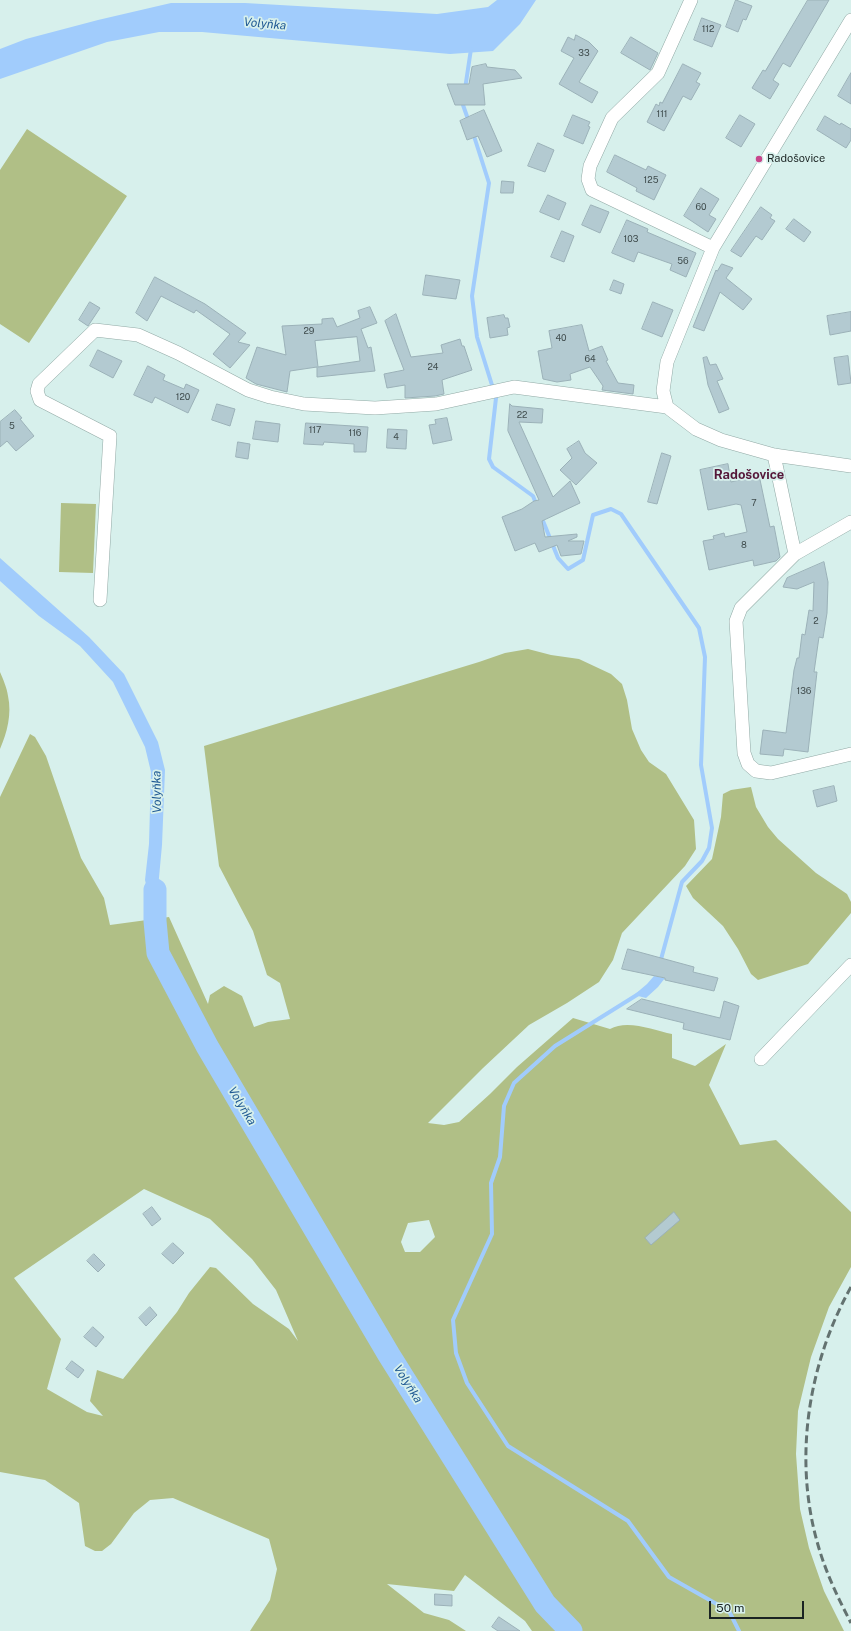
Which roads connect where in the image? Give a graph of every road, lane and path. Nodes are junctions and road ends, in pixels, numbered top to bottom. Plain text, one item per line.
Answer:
1 (691, 0) edge
2 (851, 20) edge
3 (713, 248) junction
4 (667, 408) junction
5 (774, 455) junction
6 (851, 466) edge
7 (851, 522) edge
8 (795, 554) junction
9 (100, 600) dead end
10 (851, 754) edge
11 (851, 965) edge
12 (761, 1058) dead end

1 - 3 street
2 - 3 street
3 - 4 street
4 - 5 street
4 - 9 street
5 - 6 street
5 - 8 street
7 - 8 street
8 - 10 street
11 - 12 street

